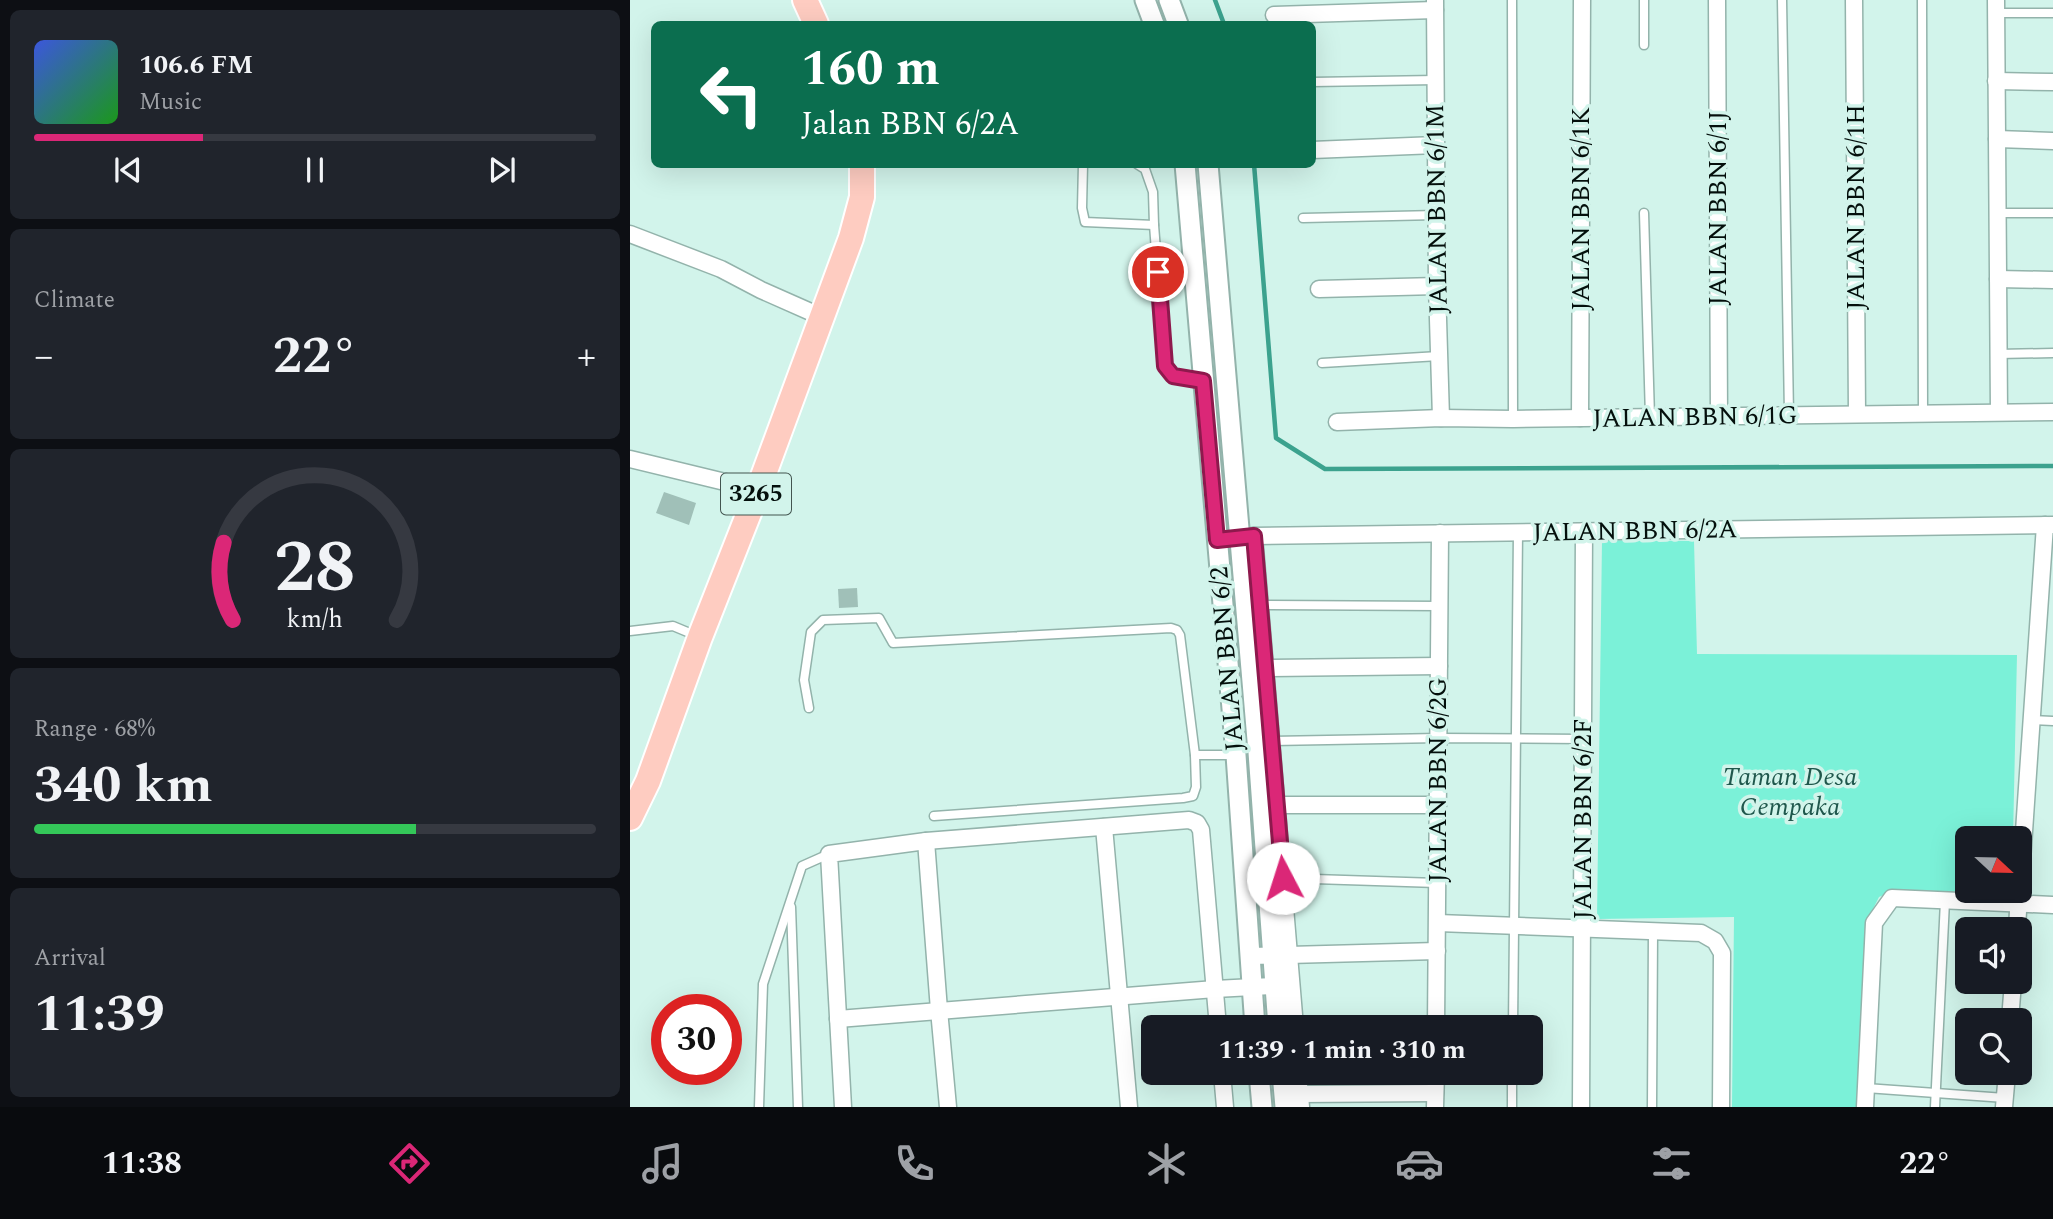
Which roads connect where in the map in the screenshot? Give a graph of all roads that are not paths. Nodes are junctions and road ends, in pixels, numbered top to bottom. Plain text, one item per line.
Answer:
1 (805, 0) edge
2 (1145, 0) edge
3 (1169, 0) edge
4 (1512, 0) edge
5 (1582, 0) edge
6 (1644, 0) edge
7 (1717, 0) edge
8 (1782, 0) edge
9 (1854, 0) edge
10 (1922, 0) edge
11 (1435, 5) edge
12 (1996, 6) edge
13 (2053, 13) edge
14 (1274, 15) dead end
15 (815, 21) edge
16 (1153, 21) edge
17 (1177, 21) edge
18 (1644, 45) dead end
19 (1436, 80) junction
20 (1996, 81) junction
21 (1316, 82) edge
22 (2053, 82) edge
23 (1997, 139) junction
24 (2053, 141) edge
25 (1436, 145) junction
26 (1316, 150) edge
27 (862, 168) edge
28 (1083, 168) edge
29 (1143, 168) edge
30 (1185, 168) edge
31 (1208, 168) edge
32 (1644, 213) dead end
33 (1997, 213) junction
34 (2053, 213) edge
35 (1437, 215) junction
36 (1303, 218) dead end
37 (1154, 225) junction
38 (630, 234) edge
39 (1998, 279) junction
40 (2053, 280) edge
41 (1437, 286) junction
42 (1319, 289) dead end
43 (822, 317) junction
44 (1998, 354) junction
45 (2053, 354) edge
46 (1439, 356) junction
47 (1322, 363) dead end
48 (1203, 381) junction
49 (1999, 412) junction
50 (2053, 412) edge
51 (1923, 413) junction
52 (1857, 414) junction
53 (1789, 415) junction
54 (1719, 416) junction
55 (1650, 417) junction
56 (1441, 418) junction
57 (1580, 418) junction
58 (1513, 419) junction
59 (1337, 422) dead end
60 (630, 459) edge
61 (758, 490) junction
62 (2049, 525) edge
63 (1584, 531) junction
64 (1518, 532) junction
65 (1440, 533) junction
66 (1247, 537) junction
67 (1217, 540) junction
68 (1260, 605) junction
69 (1439, 606) junction
70 (630, 631) edge
71 (700, 637) junction
72 (1439, 666) junction
73 (1266, 668) junction
74 (809, 708) dead end
75 (2031, 720) junction
76 (2053, 721) edge
77 (1439, 738) junction
78 (1516, 739) junction
79 (1583, 739) junction
80 (1272, 741) junction
81 (1195, 755) junction
82 (1236, 755) junction
83 (1277, 805) junction
84 (1438, 805) junction
85 (934, 816) dead end
86 (630, 818) edge
87 (2024, 826) edge
88 (1104, 827) junction
89 (926, 841) junction
90 (829, 854) junction
91 (1283, 878) junction
92 (1438, 883) junction
93 (2032, 899) edge
94 (1955, 900) edge
95 (1945, 901) junction
96 (790, 902) junction
97 (2053, 905) edge
98 (1438, 923) junction
99 (1514, 926) junction
100 (1582, 929) junction
101 (1653, 932) junction
102 (1437, 951) junction
103 (1281, 954) junction
104 (1251, 956) junction
105 (1274, 986) junction
106 (1252, 988) junction
107 (1215, 989) junction
108 (1120, 996) junction
109 (939, 1010) junction
110 (1217, 1015) edge
111 (1254, 1015) edge
112 (1285, 1015) edge
113 (1288, 1015) edge
114 (1436, 1015) edge
115 (1513, 1015) edge
116 (838, 1018) junction
117 (1223, 1085) edge
118 (1260, 1085) edge
119 (1287, 1085) edge
120 (1297, 1085) edge
121 (1512, 1085) edge
122 (2006, 1085) edge
123 (1866, 1088) junction
124 (1935, 1093) junction
125 (1435, 1100) edge
126 (1295, 1103) edge
127 (2005, 1103) edge
128 (759, 1107) edge
129 (798, 1107) edge
130 (843, 1107) edge
131 (948, 1107) edge
132 (1129, 1107) edge
133 (1224, 1107) edge
134 (1262, 1107) edge
135 (1511, 1107) edge
136 (1581, 1107) edge
137 (1651, 1107) edge
138 (1721, 1107) edge
139 (1865, 1107) edge
140 (1935, 1107) edge

1 - 15 main road
2 - 16 street
3 - 17 street
4 - 58 lane
5 - 57 street, JALAN BBN 6/1K
6 - 18 lane
7 - 54 street, JALAN BBN 6/1J
8 - 53 lane
9 - 52 street, JALAN BBN 6/1H
10 - 51 lane
11 - 14 street
11 - 19 street, JALAN BBN 6/1M
12 - 13 lane
12 - 20 street
19 - 21 lane
19 - 25 street, JALAN BBN 6/1M
20 - 22 street
20 - 23 street
23 - 24 street
23 - 33 street
25 - 26 street
25 - 35 street, JALAN BBN 6/1M
27 - 43 main road, 3265
28 - 37 lane
29 - 37 lane
30 - 48 street, JALAN BBN 6/2
31 - 66 street, JALAN BBN 6/2
32 - 55 lane
33 - 34 lane
33 - 39 street
35 - 36 lane
35 - 41 street, JALAN BBN 6/1M
37 - 48 lane
38 - 43 street
39 - 40 street
39 - 44 street
41 - 42 street
41 - 46 street, JALAN BBN 6/1M
43 - 61 main road, 3265
44 - 45 lane
44 - 49 street
46 - 47 lane
46 - 56 street, JALAN BBN 6/1M
48 - 67 street, JALAN BBN 6/2
49 - 50 street, JALAN BBN 6/1G
49 - 51 street, JALAN BBN 6/1G
51 - 52 street, JALAN BBN 6/1G
52 - 53 street, JALAN BBN 6/1G
53 - 54 street, JALAN BBN 6/1G
54 - 55 street, JALAN BBN 6/1G
55 - 57 street, JALAN BBN 6/1G
56 - 58 street, JALAN BBN 6/1G
56 - 59 street, JALAN BBN 6/1G
57 - 58 street, JALAN BBN 6/1G
60 - 61 street
61 - 71 main road, 3265
62 - 63 street, JALAN BBN 6/2A
62 - 75 street
63 - 64 street, JALAN BBN 6/2A
63 - 79 street, JALAN BBN 6/2F
64 - 65 street, JALAN BBN 6/2A
64 - 78 lane
65 - 66 street, JALAN BBN 6/2A
65 - 69 street, JALAN BBN 6/2G
66 - 67 street, JALAN BBN 6/2A
66 - 68 street
66 - 103 street, JALAN BBN 6/2
67 - 82 street, JALAN BBN 6/2
68 - 69 lane
68 - 73 street
69 - 72 street, JALAN BBN 6/2G
70 - 71 lane
71 - 86 main road, 3265
72 - 73 street
72 - 77 street, JALAN BBN 6/2G
73 - 80 street
74 - 81 lane
75 - 76 lane
75 - 87 street
77 - 78 lane
77 - 80 lane
77 - 84 street, JALAN BBN 6/2G
78 - 79 lane
78 - 99 lane
79 - 100 street, JALAN BBN 6/2F
80 - 83 street
81 - 82 lane
81 - 85 lane
82 - 104 street, JALAN BBN 6/2
83 - 84 street
83 - 91 street
84 - 92 street, JALAN BBN 6/2G
88 - 89 street
88 - 107 street
88 - 108 street
89 - 90 street
89 - 109 street
90 - 96 lane
90 - 116 street
91 - 92 lane
91 - 103 street
92 - 98 street, JALAN BBN 6/2G
93 - 97 street
94 - 95 street
95 - 123 street
95 - 124 lane
96 - 128 lane
96 - 129 lane
98 - 99 street
98 - 102 street, JALAN BBN 6/2G
99 - 100 street
99 - 115 lane
100 - 101 street
100 - 136 street, JALAN BBN 6/2F
101 - 137 lane
101 - 138 street
102 - 103 street
102 - 114 street, JALAN BBN 6/2G
103 - 104 street
103 - 105 street, JALAN BBN 6/2
103 - 113 street
104 - 106 street, JALAN BBN 6/2
105 - 106 street
105 - 112 street, JALAN BBN 6/2
106 - 107 street
106 - 111 street, JALAN BBN 6/2
107 - 108 street
107 - 110 street
108 - 109 street
108 - 132 street
109 - 116 street
109 - 131 street
116 - 130 street
117 - 133 street
118 - 134 street
119 - 126 street
120 - 126 street
121 - 135 lane
122 - 127 street
123 - 124 lane
123 - 139 street
124 - 127 lane
124 - 140 lane
125 - 126 street

